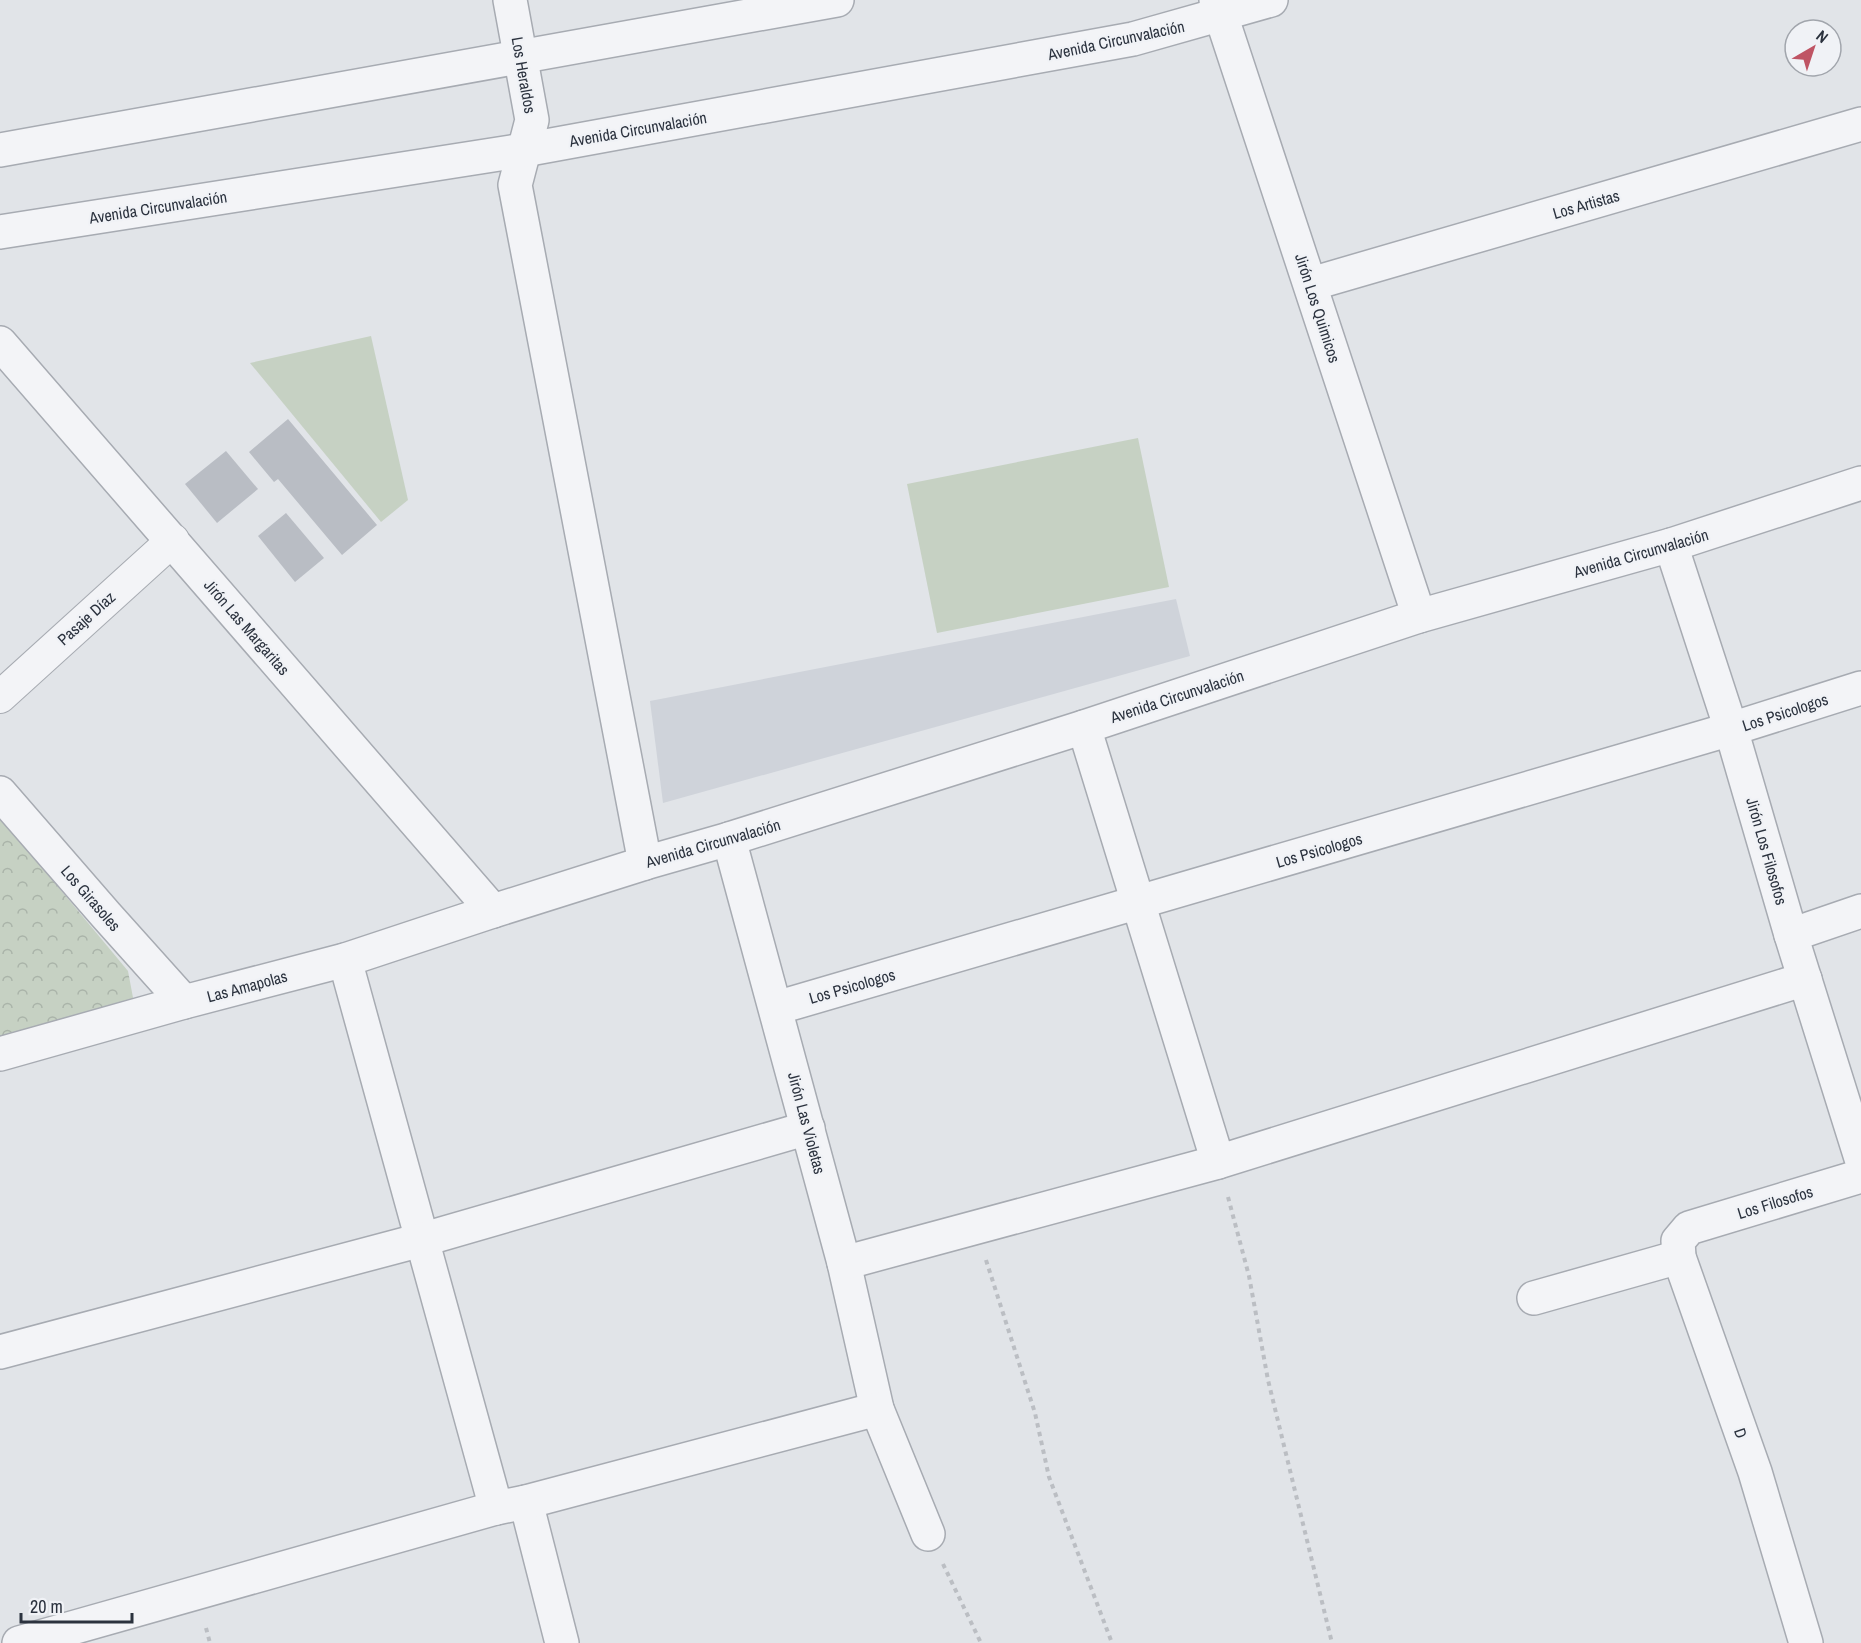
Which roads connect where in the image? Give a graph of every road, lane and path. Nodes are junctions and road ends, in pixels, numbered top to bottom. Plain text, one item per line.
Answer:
1 (510, 0) edge
2 (837, 0) edge
3 (1271, 0) edge
4 (1218, 7) edge
5 (521, 55) junction
6 (1861, 124) edge
7 (0, 150) edge
8 (524, 150) junction
9 (0, 232) edge
10 (1311, 284) junction
11 (0, 343) edge
12 (1861, 483) edge
13 (172, 540) junction
14 (1671, 545) junction
15 (1419, 616) junction
16 (1861, 688) edge
17 (0, 697) edge
18 (1084, 727) junction
19 (1731, 729) junction
20 (0, 793) edge
21 (729, 839) junction
22 (645, 863) junction
23 (1137, 903) junction
24 (493, 911) junction
25 (1861, 911) edge
26 (1791, 935) junction
27 (345, 960) junction
28 (1805, 979) junction
29 (184, 1002) junction
30 (776, 1008) junction
31 (0, 1054) edge
32 (808, 1128) junction
33 (1861, 1158) edge
34 (1218, 1162) junction
35 (1861, 1176) edge
36 (975, 1228) junction
37 (421, 1239) junction
38 (1684, 1243) junction
39 (844, 1263) junction
40 (1534, 1298) dead end
41 (0, 1352) edge
42 (877, 1409) junction
43 (511, 1505) junction
44 (928, 1534) joint
45 (19, 1643) edge
46 (562, 1643) edge
47 (981, 1643) edge
48 (1112, 1643) edge
49 (1332, 1643) edge
50 (1806, 1643) edge

1 - 5 street, Los Heraldos
2 - 5 street
3 - 4 street, Avenida Circunvalación
4 - 8 street, Avenida Circunvalación
4 - 10 street, Jirón Los Quimicos
5 - 7 street
5 - 8 street, Los Heraldos
6 - 10 street, Los Artistas
8 - 9 street, Avenida Circunvalación
8 - 22 street, Los Heraldos
10 - 15 street, Jirón Los Quimicos
11 - 13 street, Jirón Las Margaritas
12 - 14 street, Avenida Circunvalación
13 - 17 street, Pasaje Díaz
13 - 24 street, Jirón Las Margaritas
14 - 15 street, Avenida Circunvalación
14 - 19 street, Jirón Los Filosofos
15 - 18 street, Avenida Circunvalación
16 - 19 street, Los Psicologos
18 - 21 street, Avenida Circunvalación
18 - 23 street
19 - 23 street, Los Psicologos
19 - 26 street, Jirón Los Filosofos
20 - 29 street, Los Girasoles
21 - 22 street, Avenida Circunvalación
21 - 30 street, Jirón Las Violetas
22 - 24 street, Avenida Circunvalación
23 - 30 street, Los Psicologos
23 - 34 street
24 - 27 street, Las Amapolas
25 - 26 street
26 - 28 street, Jirón Los Filosofos
27 - 29 street, Las Amapolas
27 - 37 street
28 - 33 street, Jirón Los Filosofos
28 - 34 street
29 - 31 street, Las Amapolas
30 - 32 street, Jirón Las Violetas
32 - 37 street
32 - 39 street, Jirón Las Violetas
34 - 36 street
34 - 49 path
35 - 38 street, Los Filosofos
36 - 39 street
36 - 48 path
37 - 41 street
37 - 43 street
38 - 40 street, Los Filosofos
38 - 50 street, D
39 - 42 street, Jirón Las Violetas
42 - 43 street
42 - 44 street, Jirón Las Violetas
43 - 45 street
43 - 46 street
44 - 47 path

